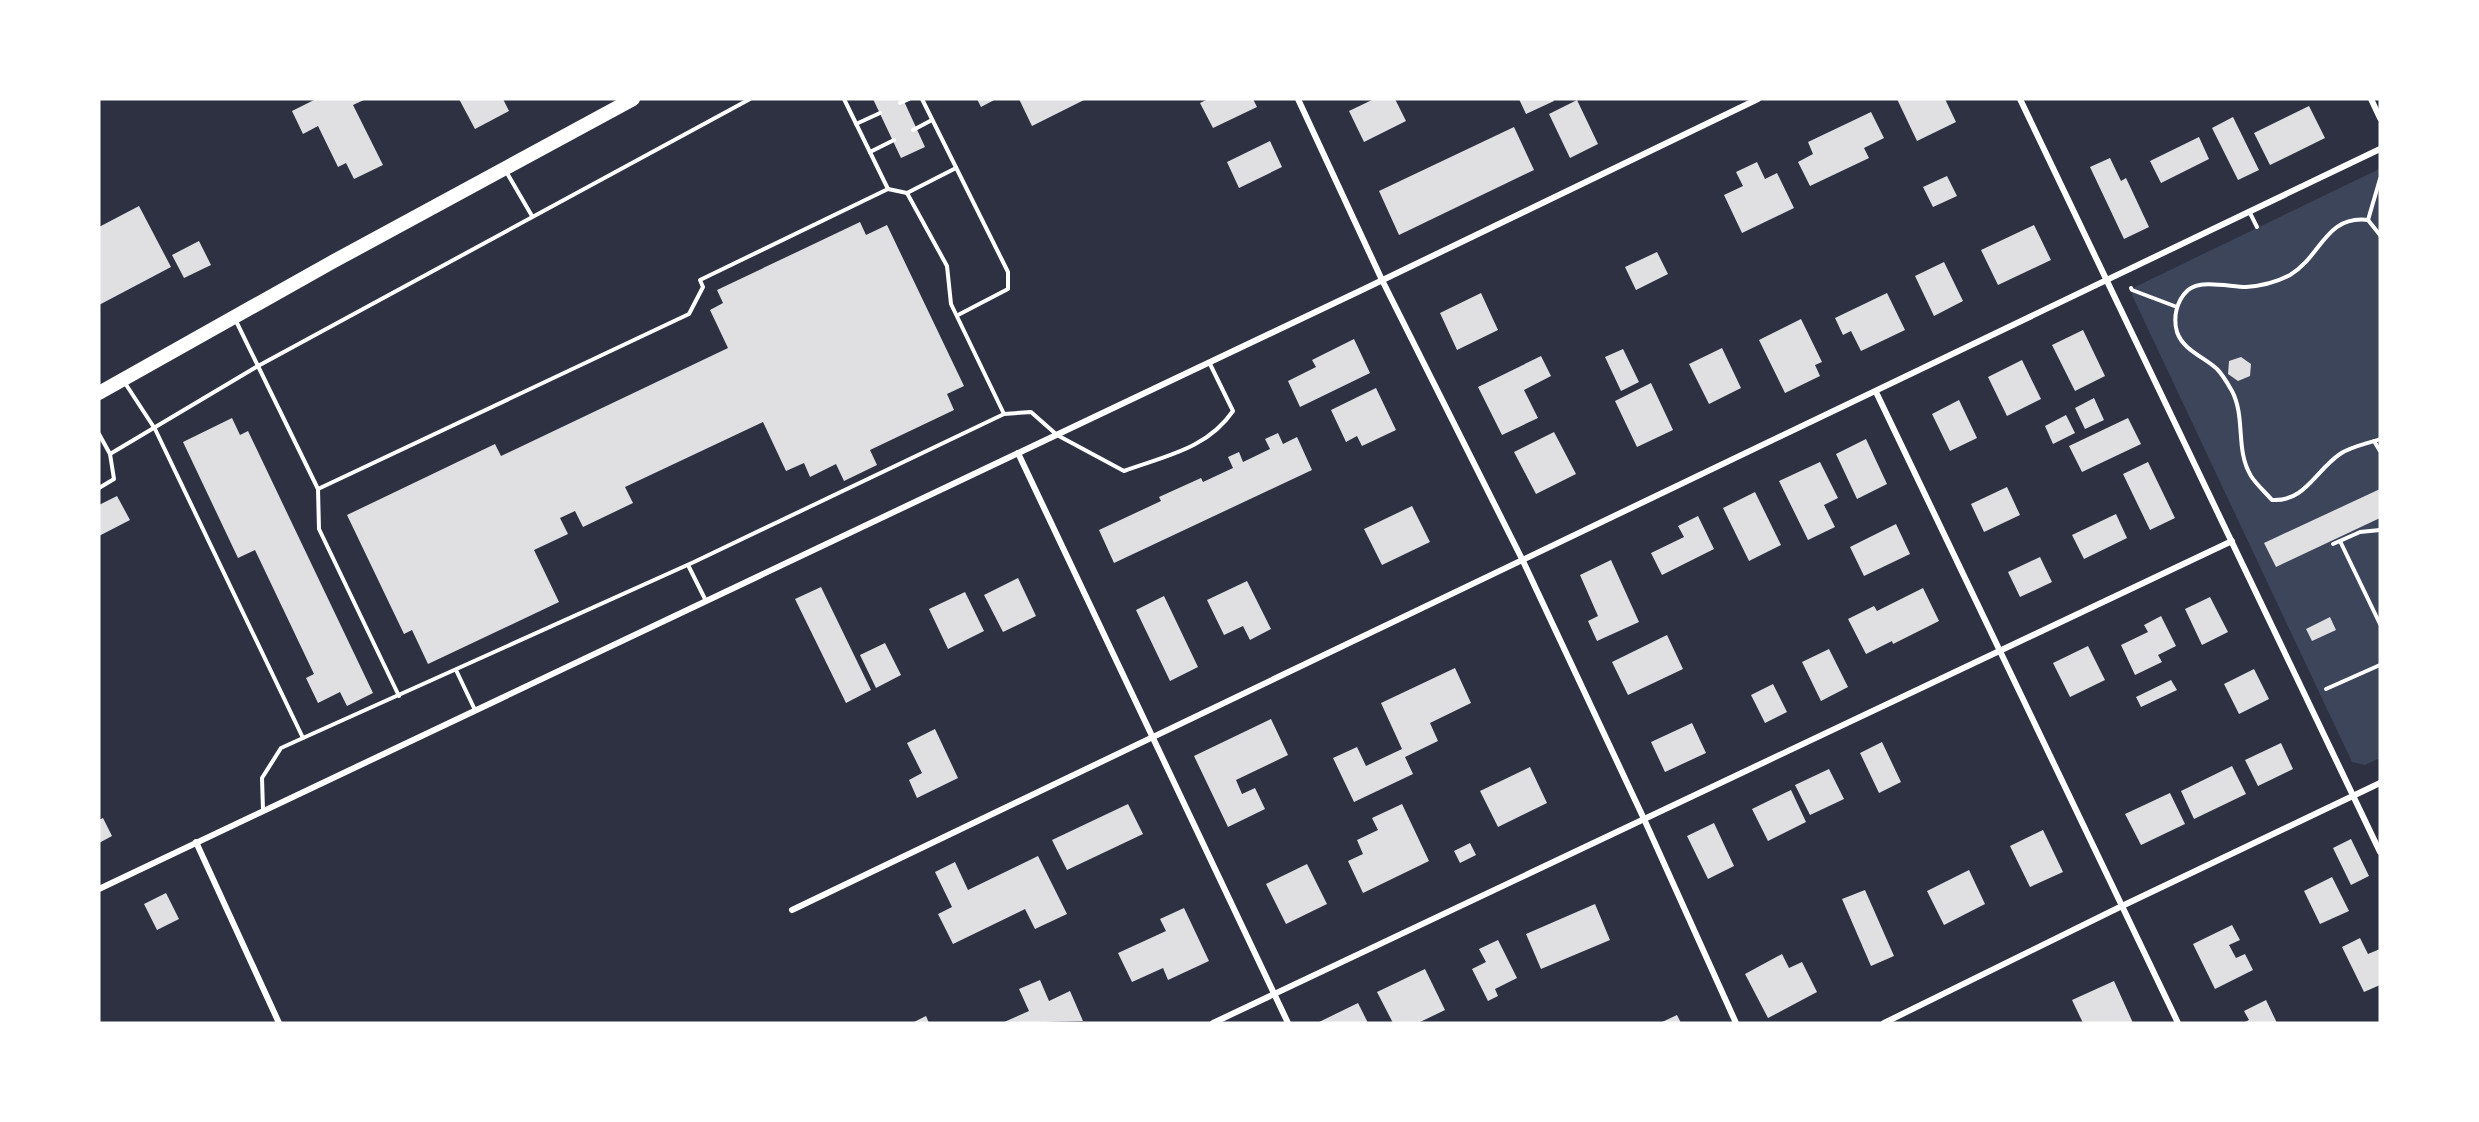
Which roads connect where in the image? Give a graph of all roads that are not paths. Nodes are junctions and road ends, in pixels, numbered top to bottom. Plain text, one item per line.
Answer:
1 (633, 99) edge
2 (750, 99) edge
3 (844, 99) edge
4 (909, 99) edge
5 (922, 99) edge
6 (1298, 99) edge
7 (1758, 99) edge
8 (2020, 99) edge
9 (2371, 99) edge
10 (900, 104) dead end
11 (880, 113) dead end
12 (2380, 118) edge
13 (932, 120) junction
14 (856, 124) junction
15 (913, 130) dead end
16 (894, 140) dead end
17 (2380, 149) edge
18 (870, 152) junction
19 (956, 168) junction
20 (504, 169) junction
21 (888, 189) junction
22 (907, 193) junction
23 (2250, 213) junction
24 (532, 216) junction
25 (2257, 227) dead end
26 (1382, 280) junction
27 (2108, 281) junction
28 (958, 315) junction
29 (235, 317) junction
30 (1209, 362) junction
31 (258, 366) junction
32 (123, 380) junction
33 (1876, 392) junction
34 (99, 393) edge
35 (1004, 414) junction
36 (155, 429) junction
37 (99, 434) edge
38 (1057, 435) junction
39 (1018, 453) junction
40 (110, 454) junction
41 (99, 488) edge
42 (318, 489) junction
43 (2232, 541) junction
44 (1522, 561) junction
45 (688, 565) junction
46 (706, 601) junction
47 (2000, 651) junction
48 (456, 670) junction
49 (399, 696) junction
50 (475, 710) junction
51 (303, 738) junction
52 (1151, 738) junction
53 (2380, 783) edge
54 (2353, 796) junction
55 (263, 810) junction
56 (1644, 819) junction
57 (195, 842) junction
58 (2380, 852) edge
59 (99, 889) edge
60 (2122, 906) junction
61 (792, 910) dead end
62 (1274, 994) junction
63 (279, 1023) edge
64 (1213, 1023) edge
65 (1288, 1023) edge
66 (1736, 1023) edge
67 (1884, 1023) edge
68 (2178, 1023) edge

1 - 20 main road
2 - 24 lane
3 - 14 lane
4 - 10 lane
5 - 13 lane
6 - 26 street
7 - 26 street
8 - 27 street
9 - 12 street
11 - 14 lane
13 - 15 lane
13 - 19 lane
14 - 18 lane
16 - 18 lane
17 - 23 street
18 - 21 lane
19 - 22 lane
19 - 28 lane
20 - 24 lane
20 - 29 main road
21 - 22 lane
21 - 42 lane
22 - 28 lane
23 - 25 lane
23 - 27 street
24 - 31 lane
26 - 30 street
26 - 44 street
27 - 33 street
27 - 43 street
28 - 35 lane
29 - 31 lane
29 - 32 main road
30 - 38 street
30 - 38 lane
31 - 36 lane
31 - 42 lane
32 - 34 main road
32 - 36 lane
33 - 44 street
33 - 47 street
35 - 38 lane
35 - 45 lane
36 - 40 lane
36 - 51 lane
37 - 40 lane
38 - 39 street
39 - 46 street
39 - 52 street
40 - 41 lane
42 - 49 lane
43 - 47 street
43 - 54 street
44 - 52 street
44 - 56 street
45 - 46 lane
45 - 48 lane
46 - 50 street
47 - 56 street
47 - 60 street
48 - 49 lane
48 - 50 lane
49 - 51 lane
50 - 55 street
51 - 55 lane
52 - 61 street
52 - 62 street
53 - 54 street
54 - 58 street
54 - 60 street
55 - 57 street
56 - 62 street
56 - 66 street
57 - 59 street
57 - 63 street
60 - 67 street
60 - 68 street
62 - 64 street
62 - 65 street

